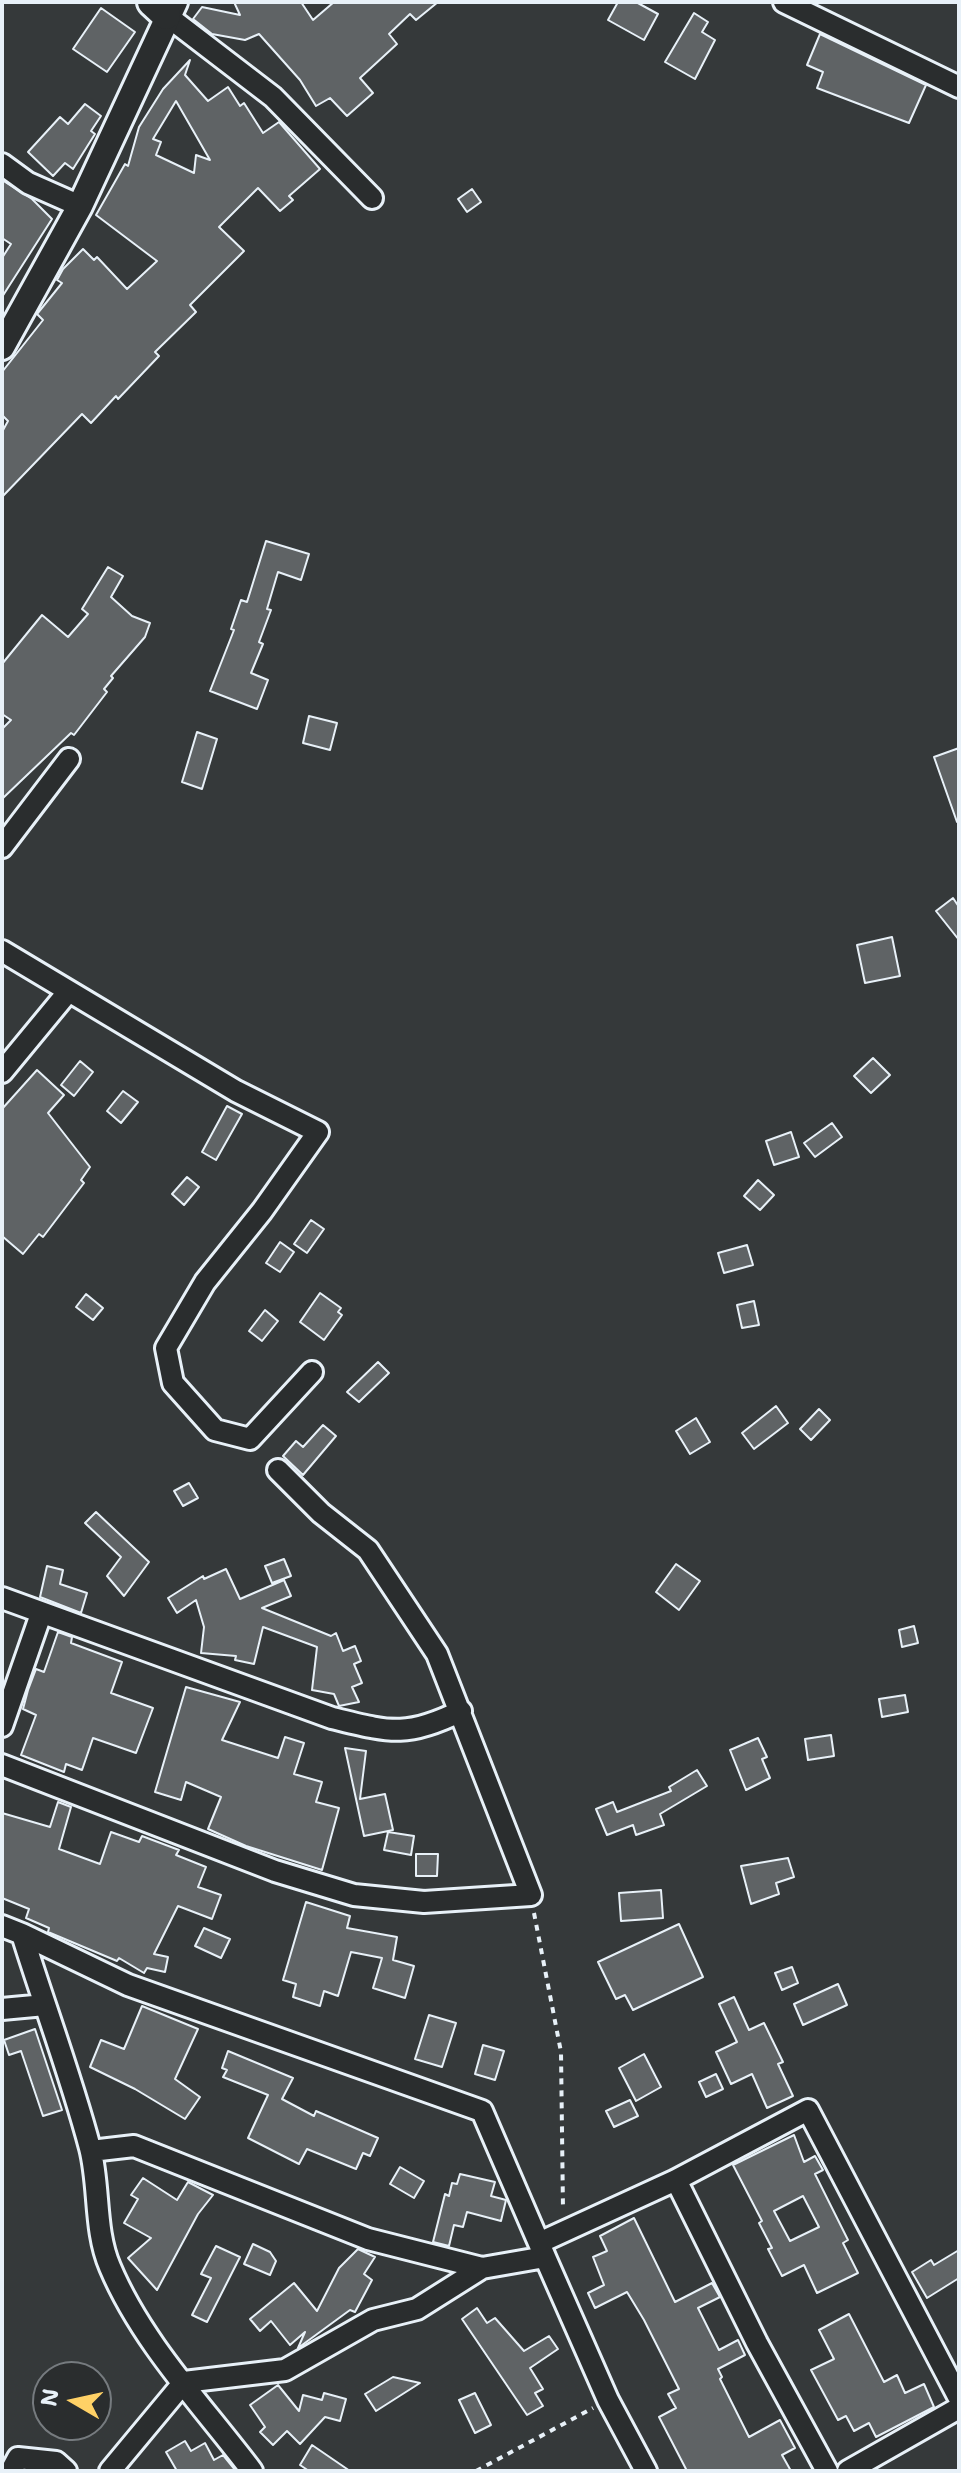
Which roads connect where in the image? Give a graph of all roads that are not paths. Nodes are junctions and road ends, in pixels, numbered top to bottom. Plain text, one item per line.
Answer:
1 (784, 2) edge
2 (164, 6) edge
3 (959, 87) edge
4 (2, 164) edge
5 (372, 198) dead end
6 (80, 206) junction
7 (2, 347) edge
8 (69, 759) dead end
9 (2, 847) edge
10 (2, 951) edge
11 (68, 992) junction
12 (2, 1072) edge
13 (312, 1372) dead end
14 (278, 1470) dead end
15 (2, 1598) edge
16 (41, 1614) junction
17 (461, 1711) junction
18 (2, 1726) edge
19 (2, 1765) edge
20 (2, 1926) edge
21 (22, 1934) junction
22 (45, 2005) junction
23 (2, 2009) edge
24 (91, 2151) junction
25 (676, 2180) junction
26 (543, 2249) junction
27 (482, 2268) junction
28 (184, 2382) junction
29 (959, 2398) edge
30 (959, 2408) edge
31 (11, 2471) edge
32 (66, 2471) edge
33 (110, 2471) edge
34 (252, 2471) edge
35 (646, 2471) edge
36 (827, 2471) edge
37 (848, 2471) edge

1 - 3 street
2 - 5 street
2 - 6 street
4 - 6 street
6 - 7 street
8 - 9 street
10 - 11 street
11 - 12 street
11 - 13 street
14 - 17 street
15 - 16 street
16 - 17 street
16 - 18 street
17 - 19 street
20 - 21 street
21 - 22 street
21 - 26 street
22 - 23 street
22 - 24 street
24 - 27 street
24 - 28 street
25 - 26 street
25 - 29 street
25 - 36 street
26 - 27 street
26 - 35 street
27 - 28 street
28 - 33 street
28 - 34 street
30 - 37 street
31 - 32 street

